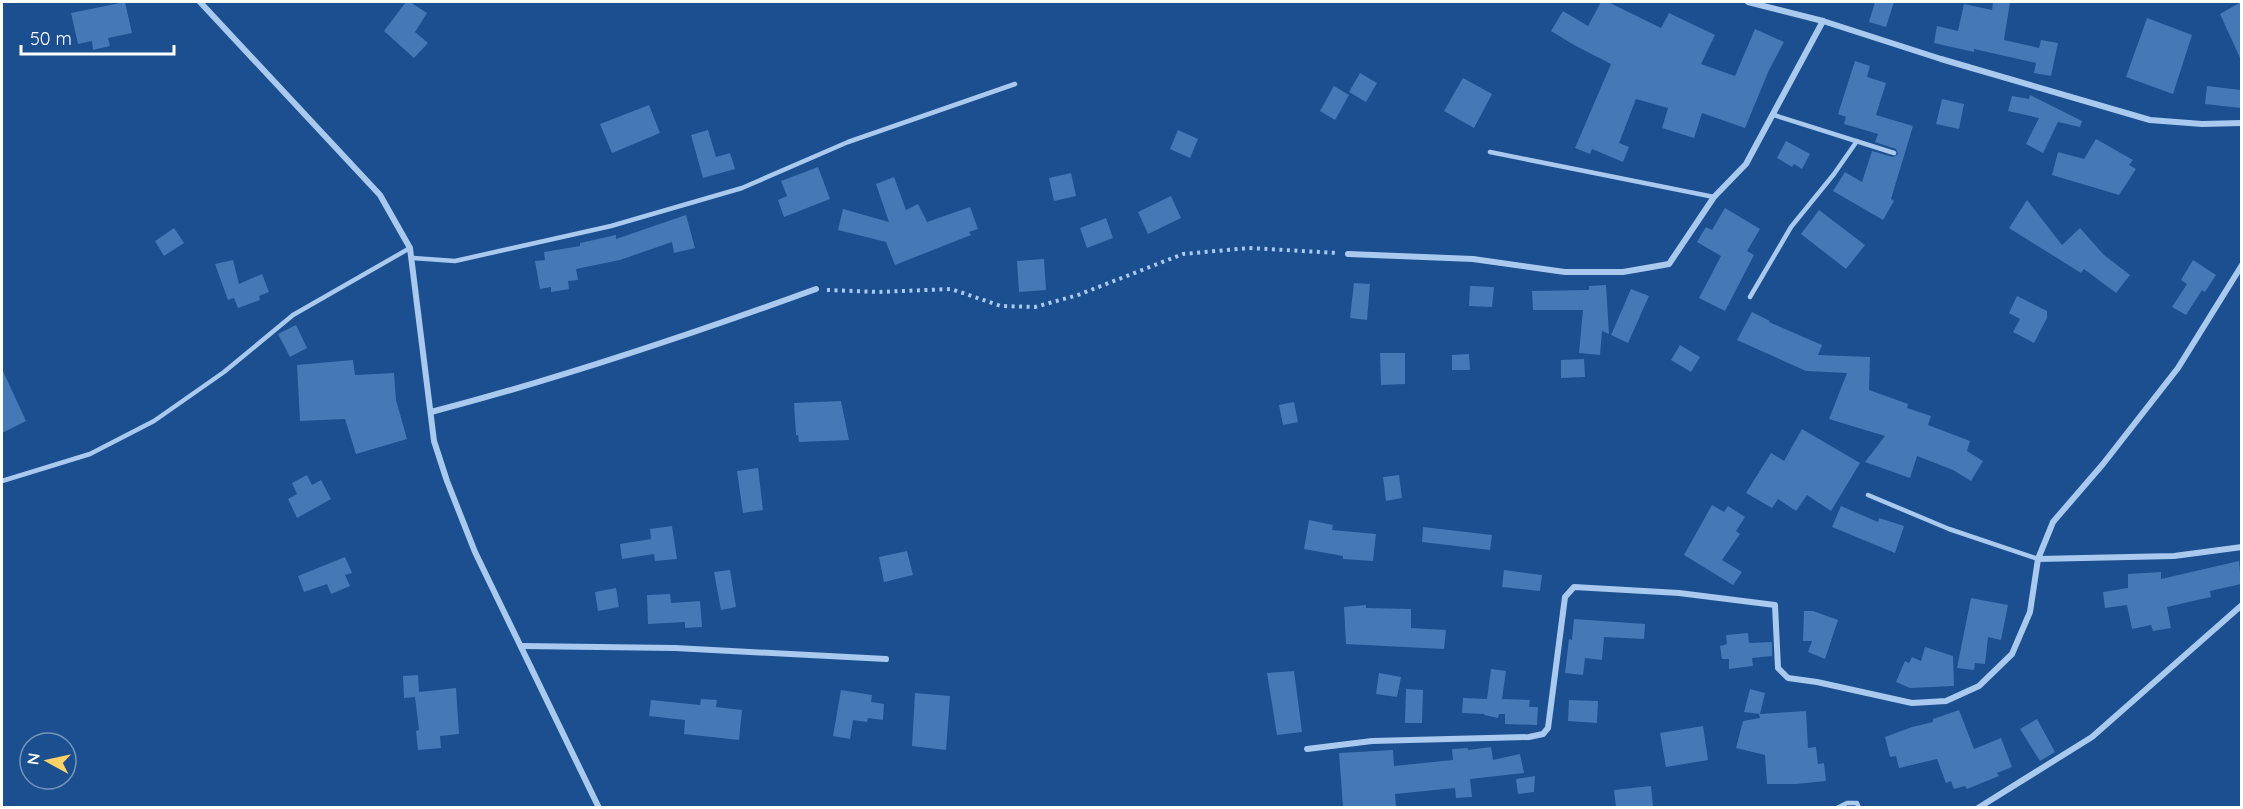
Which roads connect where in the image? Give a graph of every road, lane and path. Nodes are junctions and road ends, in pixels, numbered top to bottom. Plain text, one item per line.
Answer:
1 (200, 2) edge
2 (1748, 2) edge
3 (1823, 21) junction
4 (1015, 84) dead end
5 (1774, 115) junction
6 (2241, 123) edge
7 (1857, 141) junction
8 (1490, 152) dead end
9 (1894, 153) dead end
10 (1714, 197) junction
11 (410, 248) junction
12 (1348, 254) joint
13 (413, 258) junction
14 (2241, 265) edge
15 (816, 289) joint
16 (1750, 297) dead end
17 (431, 412) junction
18 (2, 481) edge
19 (1868, 495) dead end
20 (2241, 547) edge
21 (2038, 559) junction
22 (2241, 605) edge
23 (521, 646) junction
24 (886, 659) dead end
25 (1307, 748) dead end
26 (598, 807) edge
27 (1837, 807) edge
28 (1859, 807) edge
29 (1978, 807) edge

1 - 11 street
2 - 3 street
3 - 5 street
3 - 6 street
4 - 13 lane
5 - 7 lane
5 - 10 street
7 - 9 lane
7 - 16 lane
8 - 10 lane
10 - 12 street
11 - 13 street
11 - 18 lane
12 - 15 path
13 - 17 street
14 - 21 street
15 - 17 street
17 - 23 street
19 - 21 lane
20 - 21 street
21 - 25 street
22 - 29 street
23 - 24 street
23 - 26 street
27 - 28 lane

